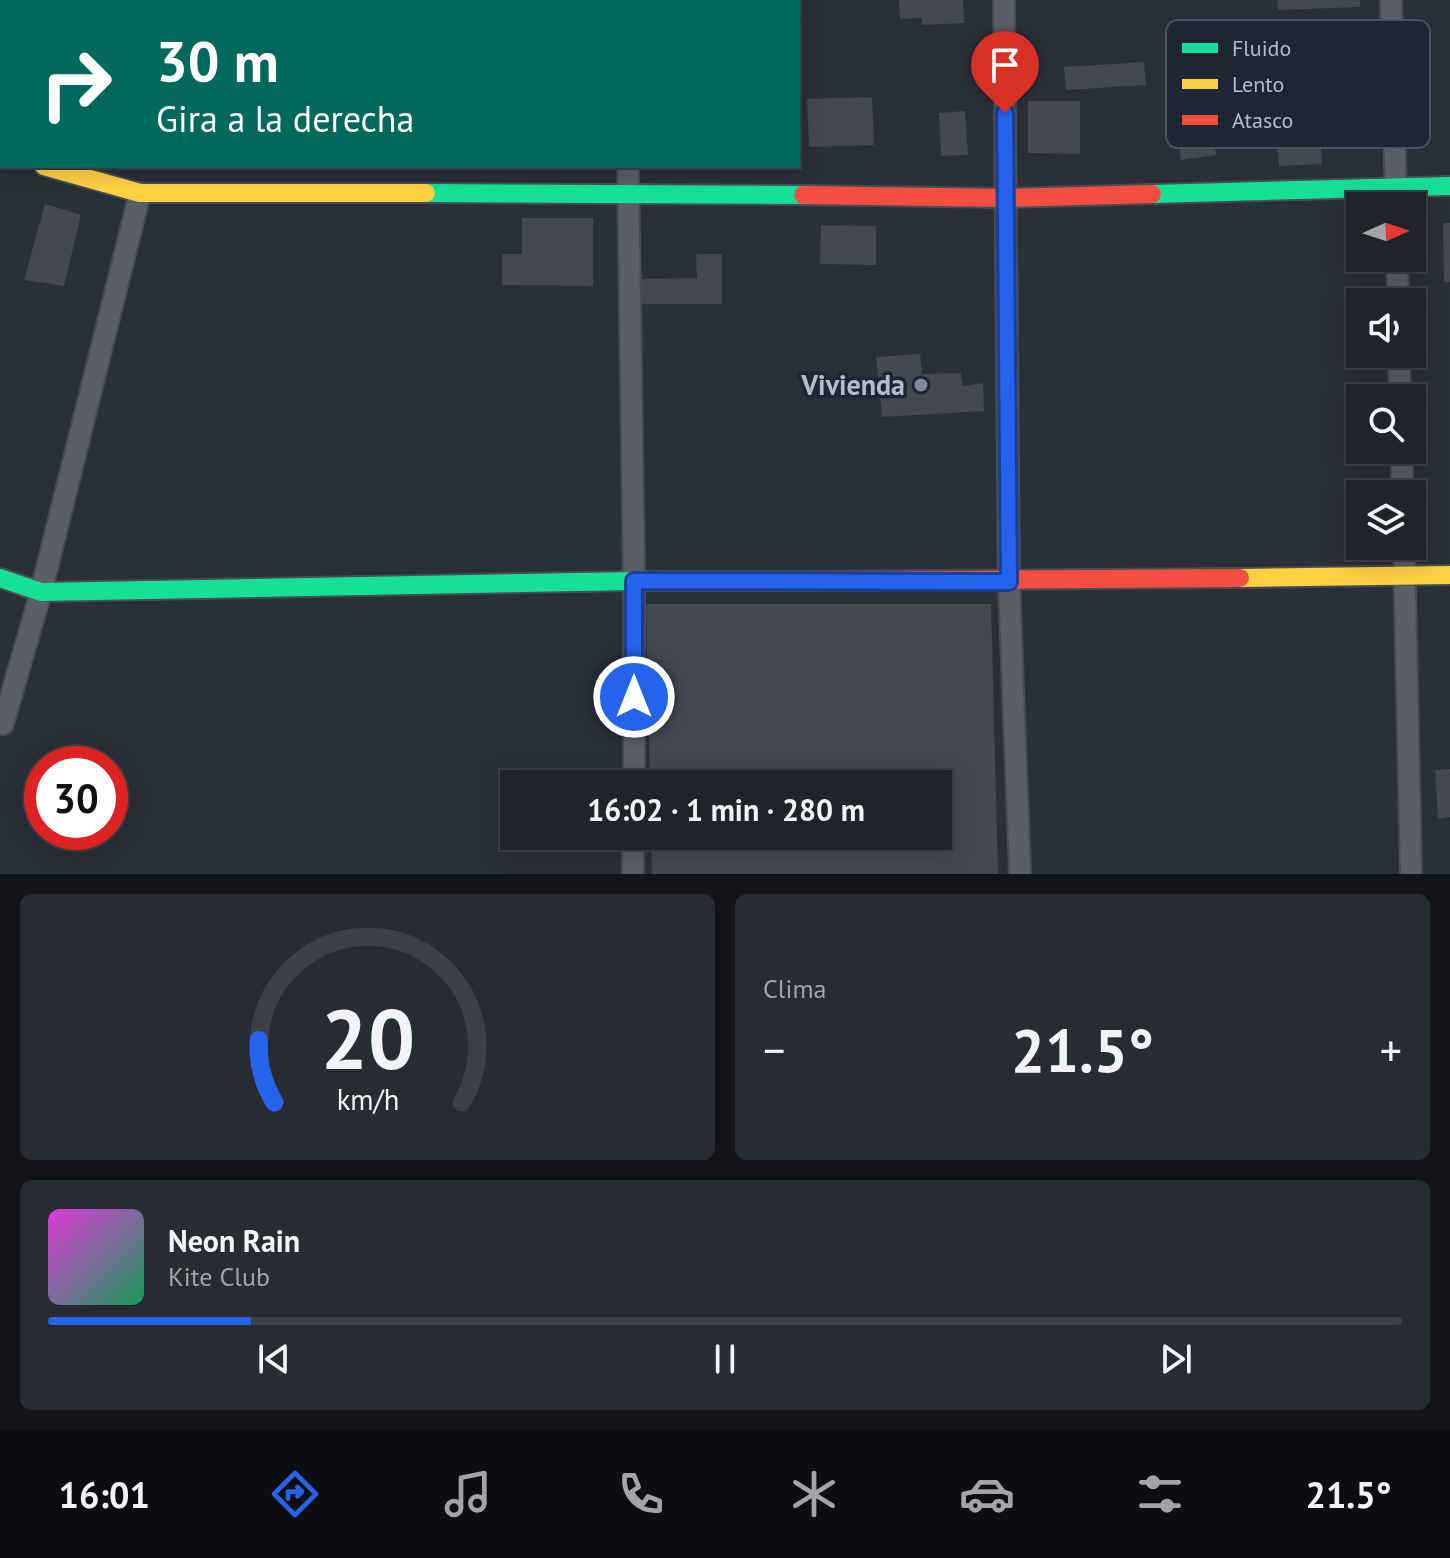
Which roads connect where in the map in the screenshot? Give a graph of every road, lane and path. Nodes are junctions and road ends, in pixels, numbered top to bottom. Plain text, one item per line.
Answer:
1 (1004, 0) edge
2 (1391, 0) edge
3 (1392, 20) edge
4 (1395, 148) edge
5 (51, 168) edge
6 (628, 168) edge
7 (1450, 186) edge
8 (1396, 192) edge
9 (1421, 192) edge
10 (140, 193) junction
11 (628, 193) junction
12 (1346, 197) edge
13 (1005, 198) junction
14 (1404, 560) edge
15 (1450, 575) edge
16 (1404, 577) junction
17 (0, 578) edge
18 (634, 581) junction
19 (1009, 582) junction
20 (41, 592) junction
21 (3, 724) dead end
22 (634, 770) edge
23 (633, 850) edge
24 (633, 874) edge
25 (1020, 874) edge
26 (1411, 874) edge

1 - 13 street
2 - 3 street
4 - 8 street
5 - 10 street
6 - 11 street
7 - 9 street
10 - 11 street
10 - 20 street
11 - 13 street
11 - 18 street
12 - 13 street
13 - 19 street
14 - 16 street
15 - 16 street
16 - 19 street
16 - 26 street
17 - 20 street
18 - 19 street
18 - 20 street
18 - 22 street
19 - 25 street
20 - 21 street
23 - 24 street

